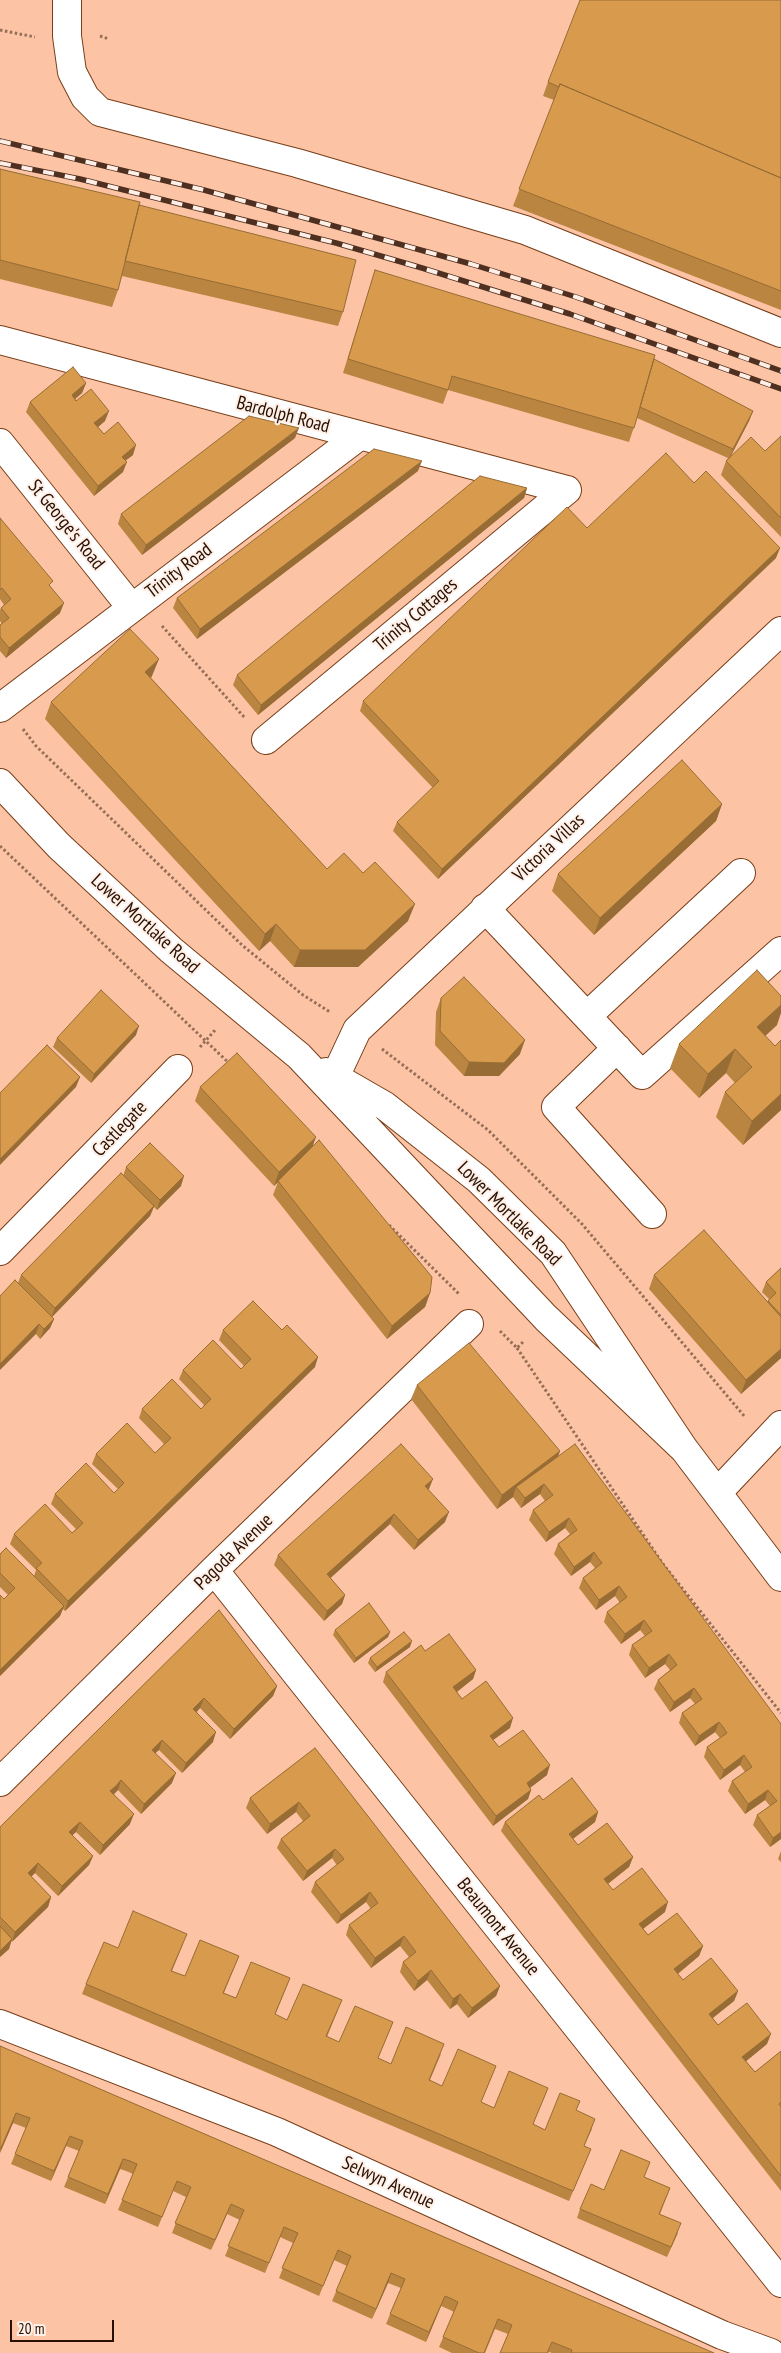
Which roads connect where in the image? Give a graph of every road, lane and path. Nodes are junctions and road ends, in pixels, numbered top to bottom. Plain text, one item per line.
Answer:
1 (67, 0) edge
2 (0, 30) edge
3 (36, 38) dead end
4 (781, 332) edge
5 (0, 340) edge
6 (359, 436) junction
7 (0, 443) edge
8 (567, 490) joint
9 (135, 604) junction
10 (781, 631) edge
11 (0, 708) edge
12 (266, 740) joint
13 (0, 784) edge
14 (0, 846) edge
15 (742, 873) dead end
16 (485, 908) junction
17 (781, 951) edge
18 (744, 983) junction
19 (762, 1002) edge
20 (238, 1005) junction
21 (587, 1016) junction
22 (206, 1040) junction
23 (617, 1048) junction
24 (299, 1056) junction
25 (234, 1068) edge
26 (178, 1069) joint
27 (335, 1077) junction
28 (652, 1214) dead end
29 (385, 1222) edge
30 (0, 1251) edge
31 (460, 1295) dead end
32 (470, 1324) dead end
33 (517, 1348) dead end
34 (781, 1425) edge
35 (684, 1449) junction
36 (718, 1492) junction
37 (214, 1570) junction
38 (781, 1577) edge
39 (781, 1713) edge
40 (0, 1782) edge
41 (0, 2024) edge
42 (781, 2283) edge
43 (771, 2353) edge

1 - 4 main road
2 - 3 path
5 - 6 main road, Bardolph Road
6 - 8 main road, Bardolph Road
6 - 9 main road, Trinity Road
7 - 9 main road, St George's Road
8 - 12 main road, Trinity Cottages
9 - 11 main road, Trinity Road
9 - 12 path
10 - 16 main road, Victoria Villas
13 - 20 main road, Lower Mortlake Road
14 - 22 path
15 - 21 main road
16 - 21 main road
16 - 27 main road, Victoria Villas
17 - 18 main road
18 - 19 main road
18 - 23 main road
20 - 22 path
20 - 24 main road, Lower Mortlake Road
21 - 23 main road
22 - 25 path
22 - 26 path
23 - 28 main road
24 - 27 main road, Lower Mortlake Road
24 - 35 main road, Lower Mortlake Road
26 - 30 main road, Castlegate
27 - 35 main road, Lower Mortlake Road
29 - 31 path
32 - 37 main road, Pagoda Avenue
33 - 39 path
34 - 36 main road
35 - 36 main road, Lower Mortlake Road
36 - 38 main road, Lower Mortlake Road
37 - 40 main road, Pagoda Avenue
37 - 42 main road, Beaumont Avenue
41 - 43 main road, Selwyn Avenue

